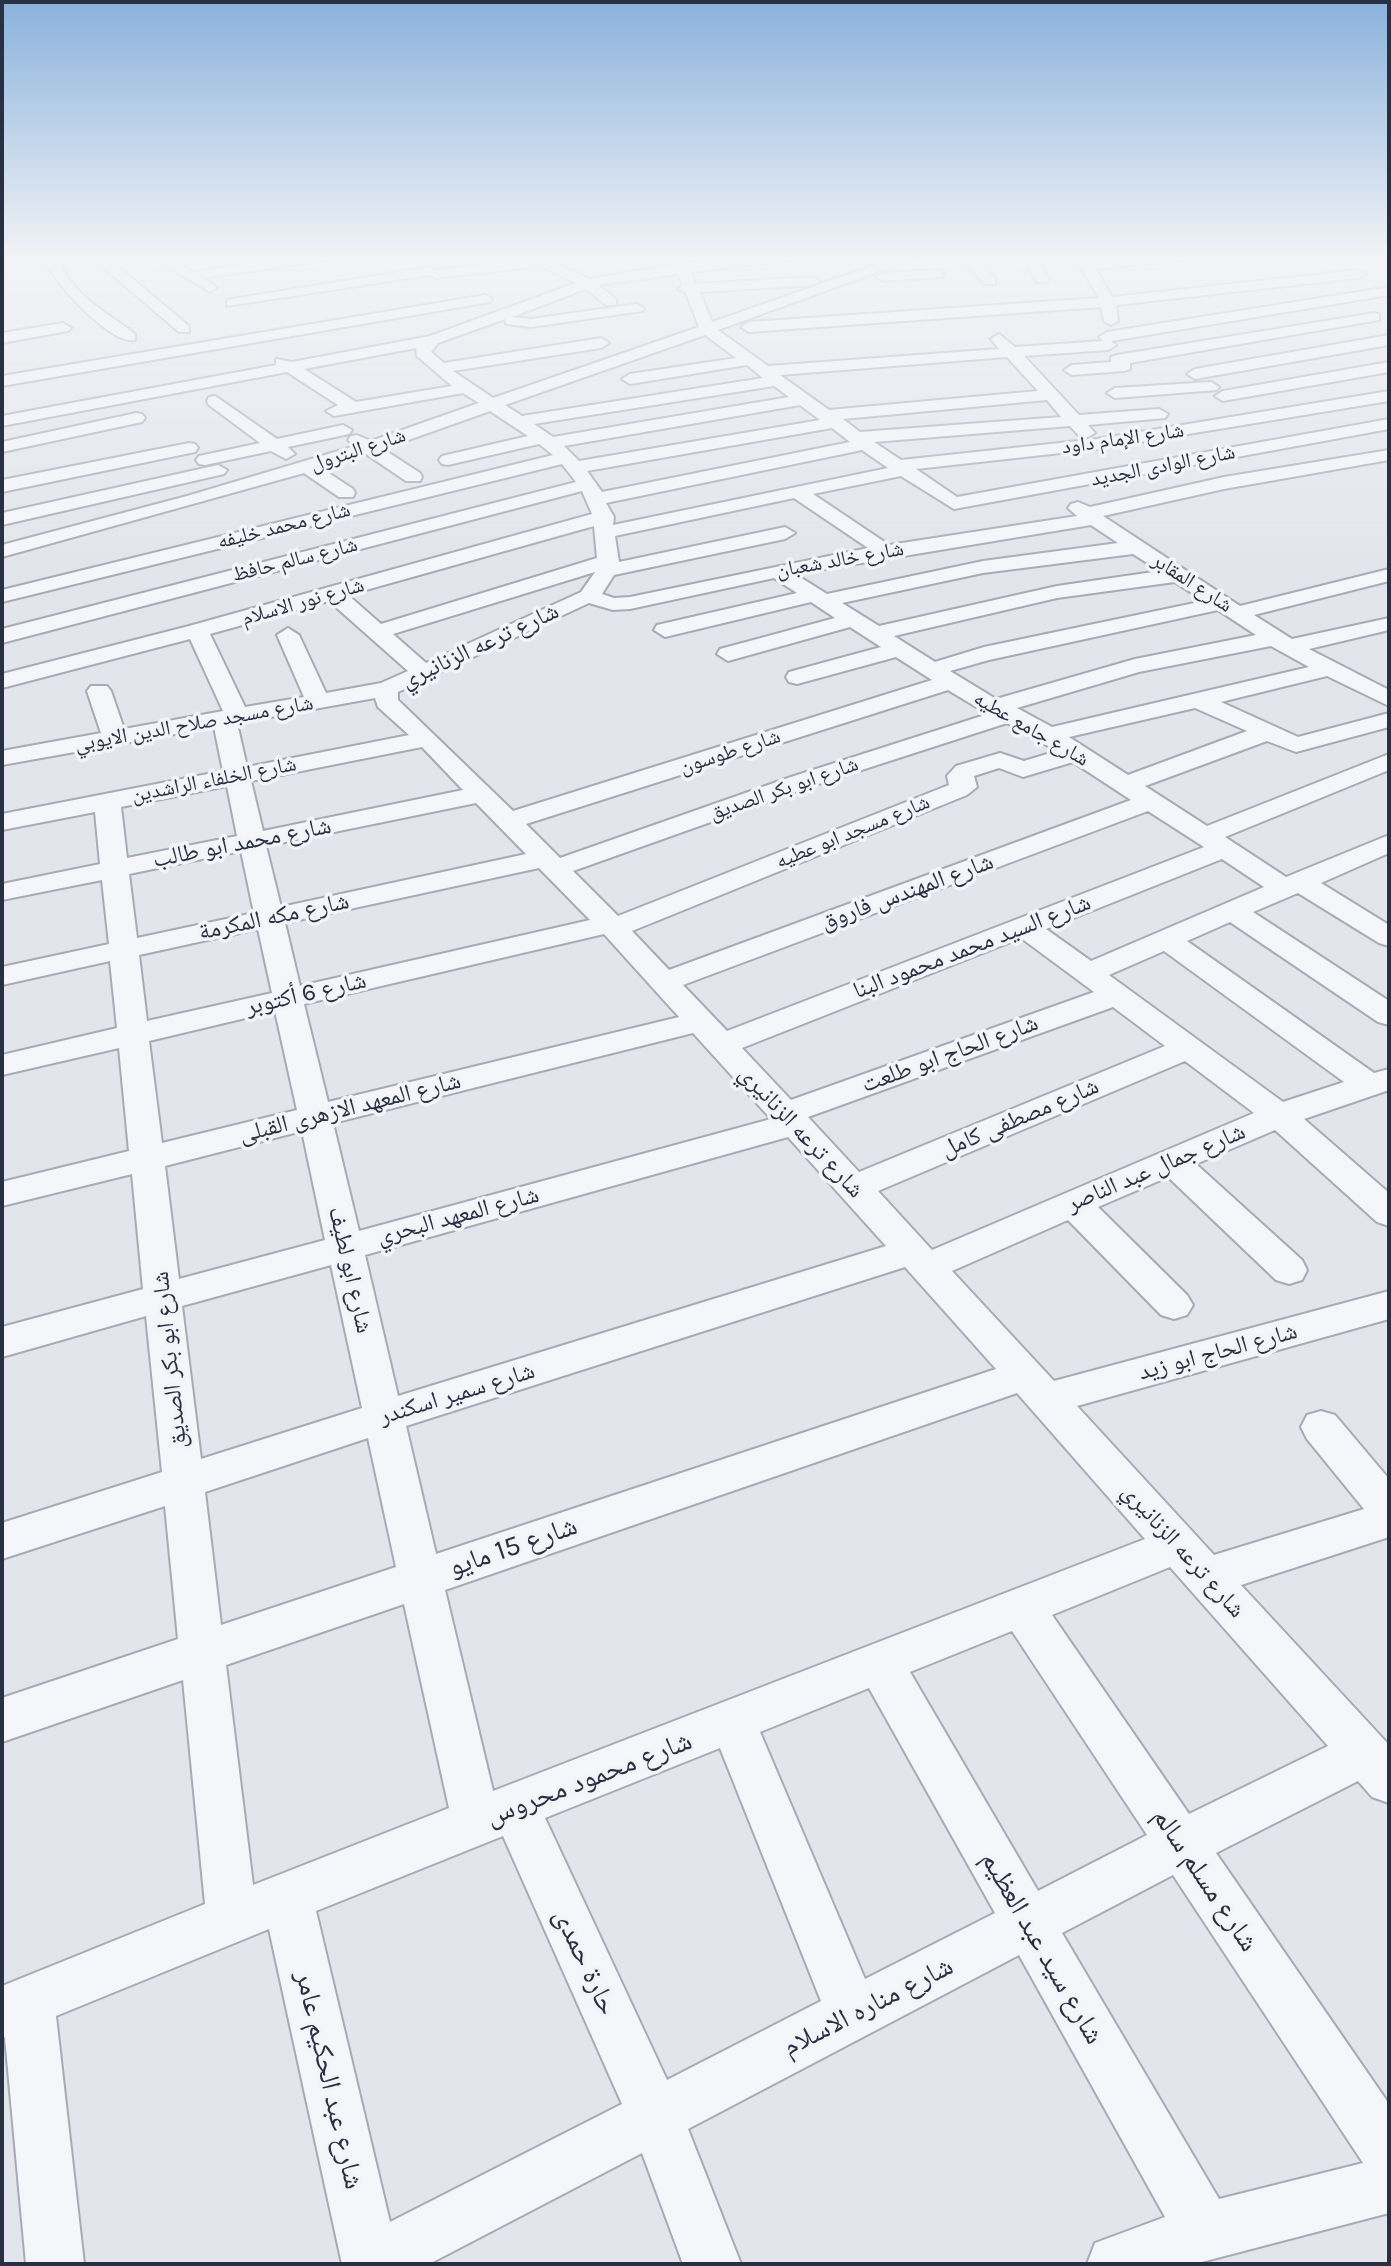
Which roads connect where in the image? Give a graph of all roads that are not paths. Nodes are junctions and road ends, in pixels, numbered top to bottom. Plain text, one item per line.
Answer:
1 (76, 362) edge
2 (114, 362) edge
3 (277, 362) edge
4 (320, 362) edge
5 (433, 362) edge
6 (495, 362) edge
7 (608, 362) edge
8 (710, 362) edge
9 (759, 362) edge
10 (903, 362) edge
11 (1019, 362) edge
12 (1128, 362) edge
13 (1245, 362) edge
14 (1121, 363) joint
15 (83, 367) junction
16 (1389, 367) edge
17 (290, 368) junction
18 (1091, 368) junction
19 (445, 372) junction
20 (1029, 372) junction
21 (1002, 374) dead end
22 (772, 375) junction
23 (630, 379) dead end
24 (312, 381) junction
25 (2, 382) edge
26 (73, 386) dead end
27 (288, 386) dead end
28 (466, 388) junction
29 (822, 389) dead end
30 (394, 392) junction
31 (1217, 392) junction
32 (1115, 393) junction
33 (800, 395) junction
34 (1050, 395) junction
35 (240, 396) dead end
36 (1389, 396) edge
37 (491, 404) junction
38 (87, 405) junction
39 (354, 408) junction
40 (1237, 408) dead end
41 (1199, 411) dead end
42 (1138, 416) junction
43 (832, 418) junction
44 (2, 421) edge
45 (521, 421) junction
46 (1075, 421) junction
47 (1389, 424) edge
48 (81, 430) junction
49 (343, 430) junction
50 (548, 440) junction
51 (861, 441) junction
52 (1097, 444) junction
53 (10, 445) edge
54 (274, 445) junction
55 (188, 448) junction
56 (368, 448) junction
57 (1002, 454) junction
58 (1389, 455) edge
59 (448, 460) dead end
60 (571, 462) junction
61 (121, 463) junction
62 (212, 465) junction
63 (307, 467) junction
64 (900, 468) junction
65 (50, 477) junction
66 (413, 477) dead end
67 (3, 485) edge
68 (248, 485) junction
69 (1048, 488) junction
70 (797, 492) junction
71 (346, 493) dead end
72 (939, 494) junction
73 (277, 499) dead end
74 (914, 499) dead end
75 (194, 500) junction
76 (1091, 517) junction
77 (2, 519) edge
78 (126, 519) junction
79 (221, 520) dead end
80 (602, 527) junction
81 (59, 537) junction
82 (157, 540) dead end
83 (1137, 547) junction
84 (2, 551) edge
85 (885, 551) junction
86 (825, 561) junction
87 (778, 570) junction
88 (94, 573) junction
89 (1178, 575) junction
90 (1389, 575) edge
91 (333, 593) junction
92 (2, 596) edge
93 (588, 596) junction
94 (818, 598) junction
95 (1229, 608) junction
96 (851, 620) junction
97 (1389, 624) edge
98 (666, 630) dead end
99 (197, 631) junction
100 (378, 632) junction
101 (874, 634) junction
102 (288, 635) dead end
103 (2, 636) edge
104 (1282, 643) junction
105 (898, 649) junction
106 (728, 654) dead end
107 (1328, 669) junction
108 (424, 673) junction
109 (941, 676) junction
110 (2, 681) edge
111 (1378, 685) edge
112 (387, 689) junction
113 (99, 691) dead end
114 (1196, 699) junction
115 (1389, 699) edge
116 (318, 702) junction
117 (830, 702) junction
118 (1004, 711) junction
119 (230, 717) junction
120 (1389, 720) edge
121 (1265, 733) junction
122 (1049, 735) junction
123 (115, 738) junction
124 (427, 738) junction
125 (1076, 753) junction
126 (2, 758) edge
127 (1389, 761) edge
128 (237, 776) junction
129 (1125, 785) junction
130 (483, 794) junction
131 (107, 801) junction
132 (1151, 801) junction
133 (510, 821) junction
134 (2, 822) edge
135 (252, 841) junction
136 (1214, 843) junction
137 (1389, 844) edge
138 (552, 863) junction
139 (114, 869) junction
140 (1291, 884) junction
141 (2, 892) edge
142 (1234, 912) junction
143 (270, 918) junction
144 (612, 926) junction
145 (1024, 927) junction
146 (1389, 937) edge
147 (1168, 941) junction
148 (123, 950) junction
149 (1087, 974) junction
150 (2, 976) edge
151 (663, 982) junction
152 (1115, 995) junction
153 (288, 998) junction
154 (1389, 1015) edge
155 (133, 1034) junction
156 (710, 1034) junction
157 (1188, 1048) junction
158 (2, 1065) edge
159 (1379, 1082) edge
160 (1279, 1115) junction
161 (315, 1117) junction
162 (789, 1119) junction
163 (147, 1158) junction
164 (1173, 1162) junction
165 (853, 1188) junction
166 (2, 1194) edge
167 (1385, 1203) edge
168 (1073, 1204) junction
169 (345, 1247) junction
170 (920, 1259) junction
171 (1289, 1270) dead end
172 (163, 1298) junction
173 (1174, 1305) dead end
174 (1389, 1305) edge
175 (2, 1342) edge
176 (1035, 1387) junction
177 (384, 1416) junction
178 (1321, 1427) dead end
179 (184, 1483) junction
180 (1389, 1508) edge
181 (1389, 1519) edge
182 (2, 1541) edge
183 (1191, 1561) junction
184 (421, 1578) junction
185 (1021, 1607) junction
186 (203, 1653) junction
187 (880, 1664) junction
188 (2, 1720) edge
189 (733, 1723) junction
190 (1377, 1766) edge
191 (496, 1815) junction
192 (1181, 1844) junction
193 (287, 1896) junction
194 (232, 1918) junction
195 (1028, 1923) junction
196 (15, 2007) edge
197 (853, 2014) junction
198 (656, 2117) junction
199 (1389, 2152) edge
200 (1389, 2185) edge
201 (1205, 2231) junction
202 (55, 2264) edge
203 (371, 2264) edge
204 (712, 2264) edge
205 (1116, 2264) edge

1 - 15 street
2 - 15 street
3 - 17 street
4 - 17 street
5 - 19 street
6 - 19 street
7 - 37 street, شارع البترول
8 - 23 street
9 - 22 street
10 - 22 street
11 - 20 street
12 - 14 street
13 - 31 street
14 - 18 street
15 - 25 street
16 - 31 street
17 - 24 street
17 - 38 street
18 - 20 street
18 - 32 street
19 - 28 street
19 - 30 street
20 - 21 street
20 - 34 street
22 - 33 street
22 - 45 street
24 - 27 street
24 - 39 street
26 - 38 street
28 - 30 street
28 - 37 street
29 - 33 street
30 - 39 street
31 - 32 street
31 - 40 street
32 - 42 street
33 - 43 street
33 - 50 street
34 - 43 street, شارع محمد خليفه
34 - 46 street
35 - 54 street
36 - 52 street, شارع الإمام داود
37 - 45 street
37 - 56 street, شارع البترول
38 - 44 street
39 - 49 street
41 - 42 street
42 - 46 street
43 - 51 street
43 - 60 street, شارع محمد خليفه
45 - 50 street
46 - 51 street
46 - 52 street
47 - 69 street, شارع الوادى الجديد
48 - 53 street
48 - 55 street
48 - 61 street
49 - 54 street
49 - 56 street
50 - 59 street
50 - 60 street
51 - 64 street
51 - 80 street
52 - 57 street, شارع الإمام داود
53 - 65 street
54 - 62 street
54 - 63 street
55 - 61 street
55 - 62 street
56 - 63 street, شارع البترول
56 - 66 street
57 - 64 street, شارع الإمام داود
57 - 69 street, شارع المقابر
58 - 76 street, شارع خالد شعبان
60 - 80 street
60 - 88 street, شارع محمد خليفه
61 - 65 street
62 - 68 street
62 - 77 street
63 - 68 street, شارع البترول
63 - 71 street
64 - 70 street, شارع الإمام داود
64 - 72 street
65 - 67 street
68 - 73 street
68 - 75 street, شارع البترول
69 - 72 street, شارع الوادى الجديد
69 - 76 street, شارع المقابر
70 - 80 street, شارع الإمام داود
70 - 85 street
72 - 74 street
75 - 78 street, شارع البترول
75 - 79 street
76 - 83 street, شارع المقابر
76 - 85 street, شارع خالد شعبان
78 - 81 street, شارع البترول
78 - 82 street
80 - 86 street
80 - 91 street, شارع نور الاسلام
80 - 93 street, شارع ترعه الزنانيري
80 - 100 street
80 - 103 street, شارع سالم حافظ
81 - 84 street, شارع البترول
81 - 88 street
83 - 89 street, شارع المقابر
83 - 94 street
85 - 86 street, شارع خالد شعبان
86 - 87 street, شارع خالد شعبان
87 - 93 street, شارع خالد شعبان
87 - 94 street, شارع جامع عطيه
88 - 92 street, شارع محمد خليفه
89 - 95 street, شارع المقابر
89 - 101 street
90 - 95 street, شارع طوسون
91 - 99 street, شارع نور الاسلام
91 - 100 street
93 - 108 street, شارع ترعه الزنانيري
94 - 96 street, شارع جامع عطيه
94 - 98 street
95 - 104 street, شارع المقابر
95 - 109 street, شارع طوسون
96 - 101 street, شارع جامع عطيه
96 - 106 street
97 - 104 street, شارع ابو بكر الصديق
99 - 110 street, شارع نور الاسلام
99 - 119 street, شارع ابو لطيف
100 - 108 street
101 - 105 street, شارع جامع عطيه
102 - 116 street
104 - 107 street, شارع المقابر
104 - 118 street, شارع ابو بكر الصديق
105 - 109 street, شارع جامع عطيه
105 - 117 street
107 - 111 street, شارع المقابر
107 - 114 street
108 - 112 street, شارع ترعه الزنانيري
109 - 117 street, شارع طوسون
109 - 118 street, شارع جامع عطيه
111 - 115 street, شارع المقابر
112 - 116 street, شارع مسجد صلاح الدين الايوبي
112 - 124 street, شارع ترعه الزنانيري
113 - 123 street
114 - 121 street
114 - 122 street
116 - 119 street, شارع مسجد صلاح الدين الايوبي
117 - 133 street, شارع طوسون
118 - 122 street, شارع جامع عطيه
118 - 138 street, شارع ابو بكر الصديق
119 - 123 street, شارع مسجد صلاح الدين الايوبي
119 - 128 street, شارع ابو لطيف
120 - 121 street
121 - 129 street
122 - 125 street, شارع جامع عطيه
123 - 126 street, شارع مسجد صلاح الدين الايوبي
124 - 128 street, شارع الخلفاء الراشدين
124 - 130 street, شارع ترعه الزنانيري
125 - 129 street, شارع جامع عطيه
125 - 144 street, شارع مسجد ابو عطيه
127 - 136 street, شارع السيد محمد محمود البنا
128 - 131 street, شارع الخلفاء الراشدين
128 - 135 street, شارع ابو لطيف
129 - 132 street, شارع جامع عطيه
130 - 133 street, شارع ترعه الزنانيري
130 - 135 street, شارع محمد ابو طالب
131 - 134 street, شارع الخلفاء الراشدين
131 - 139 street, شارع ابو بكر الصديق
132 - 136 street, شارع جامع عطيه
132 - 151 street, شارع المهندس فاروق
133 - 138 street, شارع ترعه الزنانيري
135 - 139 street, شارع محمد ابو طالب
135 - 143 street, شارع ابو لطيف
136 - 140 street, شارع جامع عطيه
136 - 145 street, شارع السيد محمد محمود البنا
137 - 140 street
138 - 143 street, شارع مكه المكرمة
138 - 144 street, شارع ترعه الزنانيري
139 - 141 street, شارع محمد ابو طالب
139 - 148 street, شارع ابو بكر الصديق
140 - 142 street
140 - 146 street, شارع جامع عطيه
142 - 147 street
142 - 154 street
143 - 148 street, شارع مكه المكرمة
143 - 153 street, شارع ابو لطيف
144 - 151 street, شارع ترعه الزنانيري
144 - 153 street, شارع 6 أكتوبر
145 - 149 street
145 - 156 street, شارع السيد محمد محمود البنا
147 - 149 street
147 - 159 street
148 - 150 street, شارع مكه المكرمة
148 - 155 street, شارع ابو بكر الصديق
149 - 152 street
151 - 156 street, شارع ترعه الزنانيري
152 - 157 street
152 - 162 street, شارع الحاج ابو طلعت
153 - 155 street, شارع 6 أكتوبر
153 - 161 street, شارع ابو لطيف
155 - 158 street, شارع 6 أكتوبر
155 - 163 street, شارع ابو بكر الصديق
156 - 161 street, شارع المعهد الازهرى القبلى
156 - 162 street, شارع ترعه الزنانيري
157 - 160 street
157 - 165 street, شارع مصطفى كامل
159 - 160 street, شارع جمال عبد الناصر
160 - 164 street, شارع جمال عبد الناصر
160 - 167 street
161 - 163 street, شارع المعهد الازهرى القبلى
161 - 169 street, شارع ابو لطيف
162 - 165 street, شارع ترعه الزنانيري
162 - 169 street, شارع المعهد البحري
163 - 166 street, شارع المعهد الازهرى القبلى
163 - 172 street, شارع ابو بكر الصديق
164 - 168 street, شارع جمال عبد الناصر
164 - 171 street
165 - 170 street, شارع ترعه الزنانيري
168 - 170 street, شارع جمال عبد الناصر
168 - 173 street
169 - 172 street, شارع المعهد البحري
169 - 177 street, شارع ابو لطيف
170 - 176 street, شارع ترعه الزنانيري
170 - 177 street, شارع سمير اسكندر
172 - 175 street, شارع المعهد البحري
172 - 179 street, شارع ابو بكر الصديق
174 - 176 street, شارع الحاج ابو زيد
176 - 183 street, شارع ترعه الزنانيري
176 - 184 street, شارع 15 مايو
177 - 179 street, شارع سمير اسكندر
177 - 184 street, شارع ابو لطيف
178 - 180 street
179 - 182 street, شارع سمير اسكندر
179 - 186 street, شارع ابو بكر الصديق
181 - 183 street, شارع محمود محروس
183 - 185 street, شارع محمود محروس
183 - 190 street, شارع ترعه الزنانيري
184 - 186 street, شارع 15 مايو
184 - 191 street, شارع ابو لطيف
185 - 187 street, شارع محمود محروس
185 - 192 street, شارع مسلم سالم
186 - 188 street, شارع 15 مايو
186 - 194 street, شارع ابو بكر الصديق
187 - 189 street, شارع محمود محروس
187 - 195 street, شارع سيد عبد العظيم
189 - 191 street, شارع محمود محروس
189 - 197 street
190 - 192 street, شارع مناره الاسلام
191 - 193 street, شارع محمود محروس
191 - 198 street, حارة حمدى
192 - 195 street, شارع مناره الاسلام
192 - 199 street, شارع مسلم سالم
193 - 194 street, شارع محمود محروس
193 - 203 street, شارع عبد الحكيم عامر
194 - 196 street, شارع محمود محروس
195 - 197 street, شارع مناره الاسلام
195 - 201 street, شارع سيد عبد العظيم
196 - 202 street
197 - 198 street, شارع مناره الاسلام
198 - 203 street, شارع مناره الاسلام
198 - 204 street, حارة حمدى
200 - 201 street
201 - 205 street

